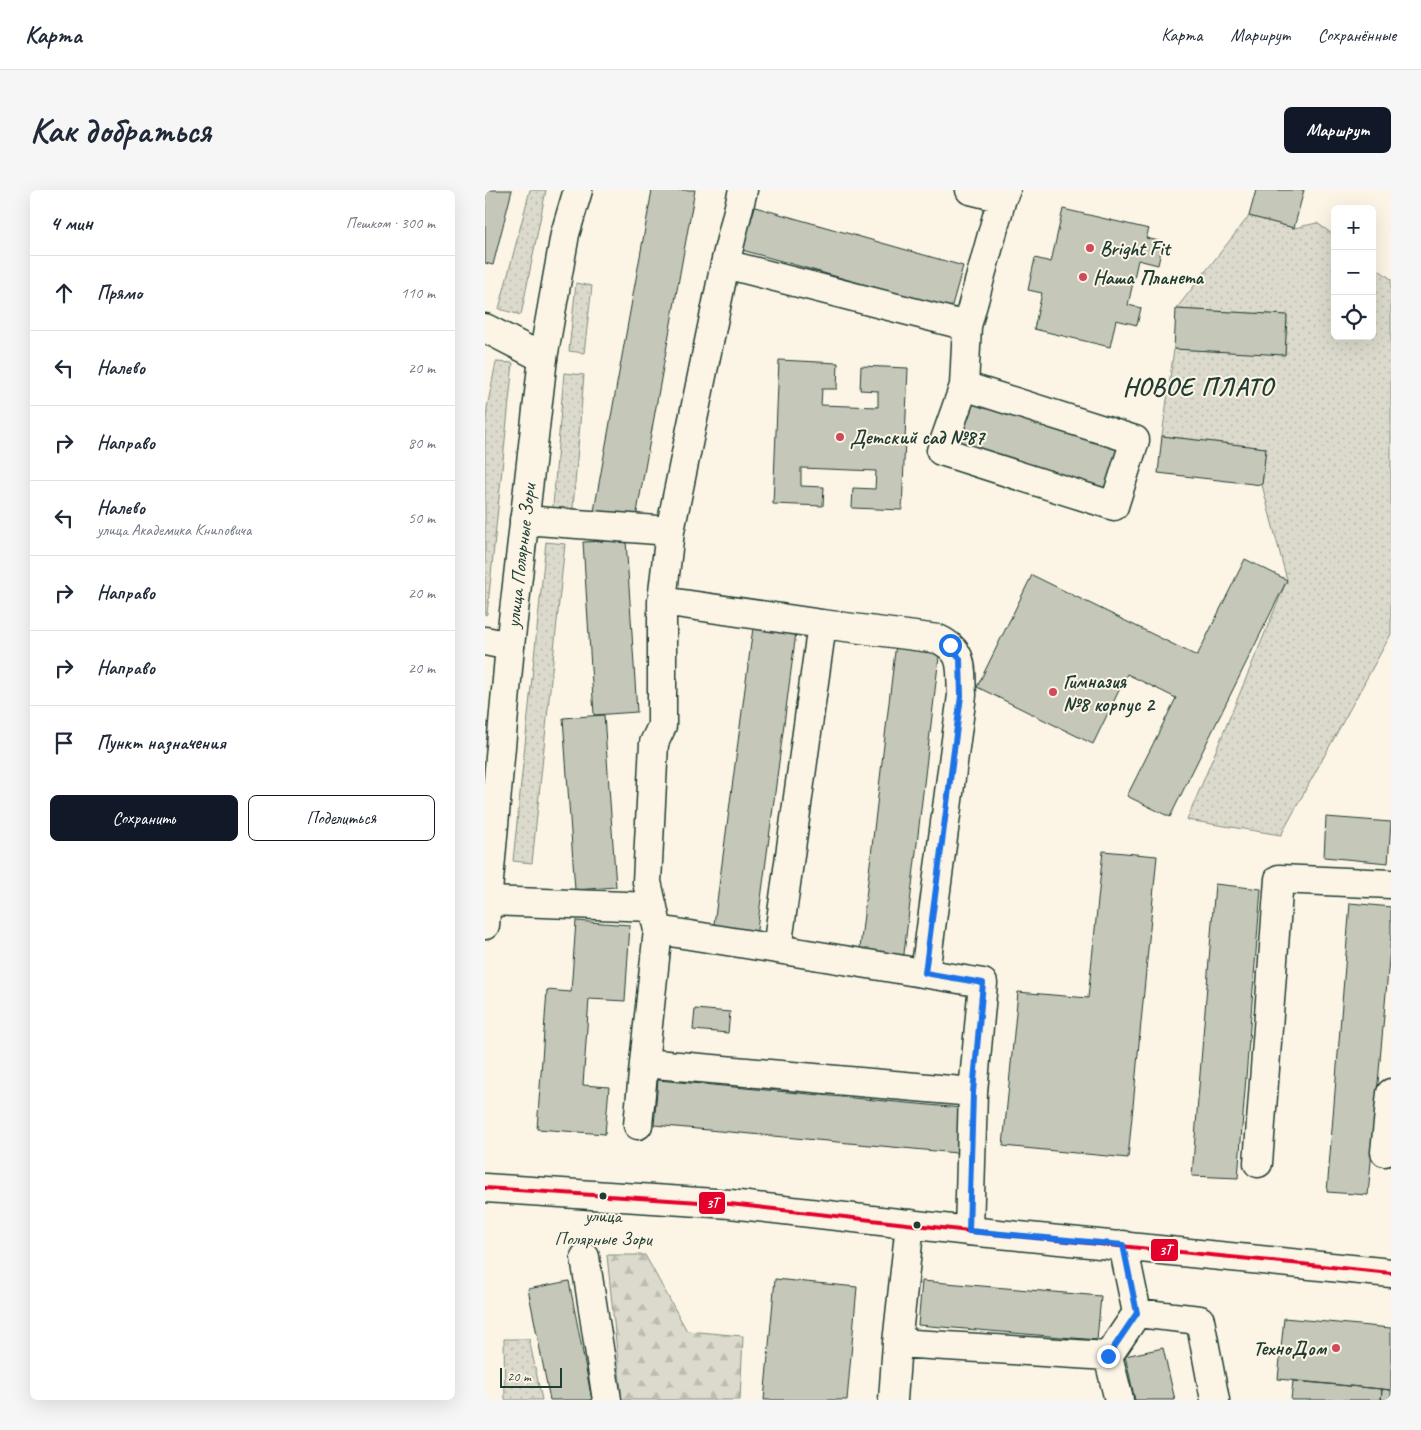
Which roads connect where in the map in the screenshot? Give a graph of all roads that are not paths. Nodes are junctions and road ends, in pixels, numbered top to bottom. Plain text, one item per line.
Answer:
1 (577, 190) edge
2 (743, 190) edge
3 (970, 190) edge
4 (1004, 194) edge
5 (725, 264) junction
6 (967, 326) junction
7 (485, 328) edge
8 (543, 358) junction
9 (964, 386) junction
10 (524, 520) junction
11 (670, 530) junction
12 (662, 601) junction
13 (822, 624) junction
14 (498, 644) edge
15 (1391, 884) edge
16 (487, 895) edge
17 (656, 919) junction
18 (777, 949) junction
19 (925, 973) junction
20 (644, 1063) junction
21 (973, 1092) junction
22 (1391, 1092) edge
23 (638, 1125) dead end
24 (1385, 1152) dead end
25 (1258, 1163) dead end
26 (485, 1188) edge
27 (910, 1224) junction
28 (969, 1231) junction
29 (1123, 1245) junction
30 (585, 1257) dead end
31 (1391, 1272) edge
32 (1137, 1313) junction
33 (897, 1343) junction
34 (1108, 1356) junction
35 (607, 1400) edge
36 (893, 1400) edge
37 (1119, 1400) edge
38 (1215, 1400) edge

1 - 8 main road, улица Полярные Зори
2 - 5 main road
3 - 4 main road
4 - 6 main road
5 - 6 main road
5 - 11 main road
6 - 9 main road
7 - 8 main road
8 - 10 main road, улица Полярные Зори
9 - 9 main road
10 - 11 main road
10 - 14 main road, улица Полярные Зори
11 - 12 main road
12 - 13 main road
12 - 17 main road
13 - 18 main road
13 - 19 main road
14 - 16 main road, улица Полярные Зори
15 - 25 main road
16 - 17 main road
17 - 18 main road
17 - 20 main road
18 - 19 main road
19 - 21 main road
20 - 21 main road
20 - 23 main road
21 - 28 main road
22 - 24 main road
26 - 27 main road
27 - 28 main road
27 - 33 main road
28 - 29 main road
29 - 31 main road
29 - 32 main road
30 - 35 main road
32 - 34 main road
32 - 38 main road
33 - 34 main road
33 - 36 main road
34 - 37 main road

